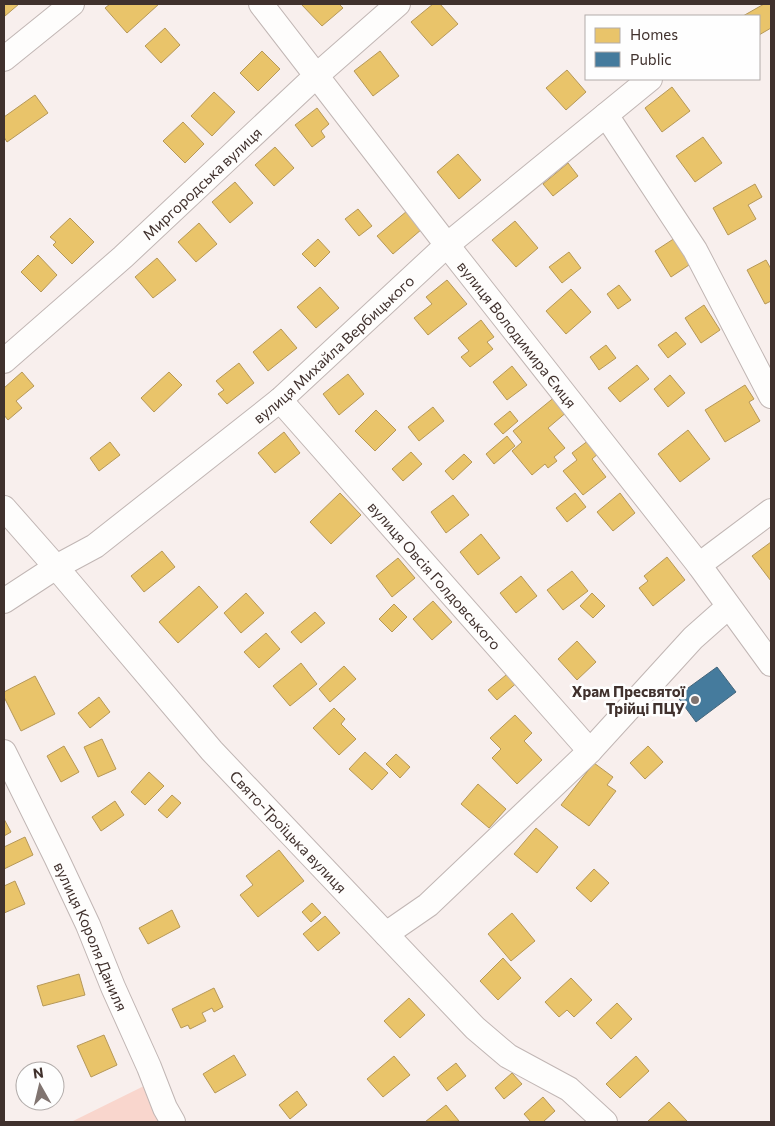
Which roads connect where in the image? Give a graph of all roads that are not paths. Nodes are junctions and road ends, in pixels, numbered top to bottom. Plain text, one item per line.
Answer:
1 (72, 4) edge
2 (261, 4) edge
3 (398, 4) edge
4 (4, 59) edge
5 (316, 76) junction
6 (649, 80) edge
7 (606, 115) junction
8 (447, 245) junction
9 (4, 361) edge
10 (771, 396) edge
11 (280, 400) junction
12 (4, 508) edge
13 (771, 511) edge
14 (699, 565) junction
15 (56, 567) junction
16 (4, 601) edge
17 (728, 607) junction
18 (771, 664) edge
19 (590, 751) junction
20 (4, 752) edge
21 (386, 934) junction
22 (173, 1122) edge
23 (605, 1122) edge

1 - 4 street
2 - 5 street, вулиця Володимира Ємця
3 - 5 street, Миргородська вулиця
5 - 8 street, вулиця Володимира Ємця
5 - 9 street, Миргородська вулиця
6 - 7 street, вулиця Михайла Вербицького
7 - 8 street, вулиця Михайла Вербицького
7 - 10 street
8 - 11 street, вулиця Михайла Вербицького
8 - 14 street, вулиця Володимира Ємця
11 - 15 street, вулиця Михайла Вербицького
11 - 19 street, вулиця Овсія Голдовського
12 - 15 street, Свято-Троїцька вулиця
13 - 14 street
14 - 17 street, вулиця Володимира Ємця
15 - 16 street, вулиця Михайла Вербицького
15 - 21 street, Свято-Троїцька вулиця
17 - 18 street, вулиця Володимира Ємця
17 - 19 street
19 - 21 street
20 - 22 street, вулиця Короля Даниля
21 - 23 street, Свято-Троїцька вулиця

